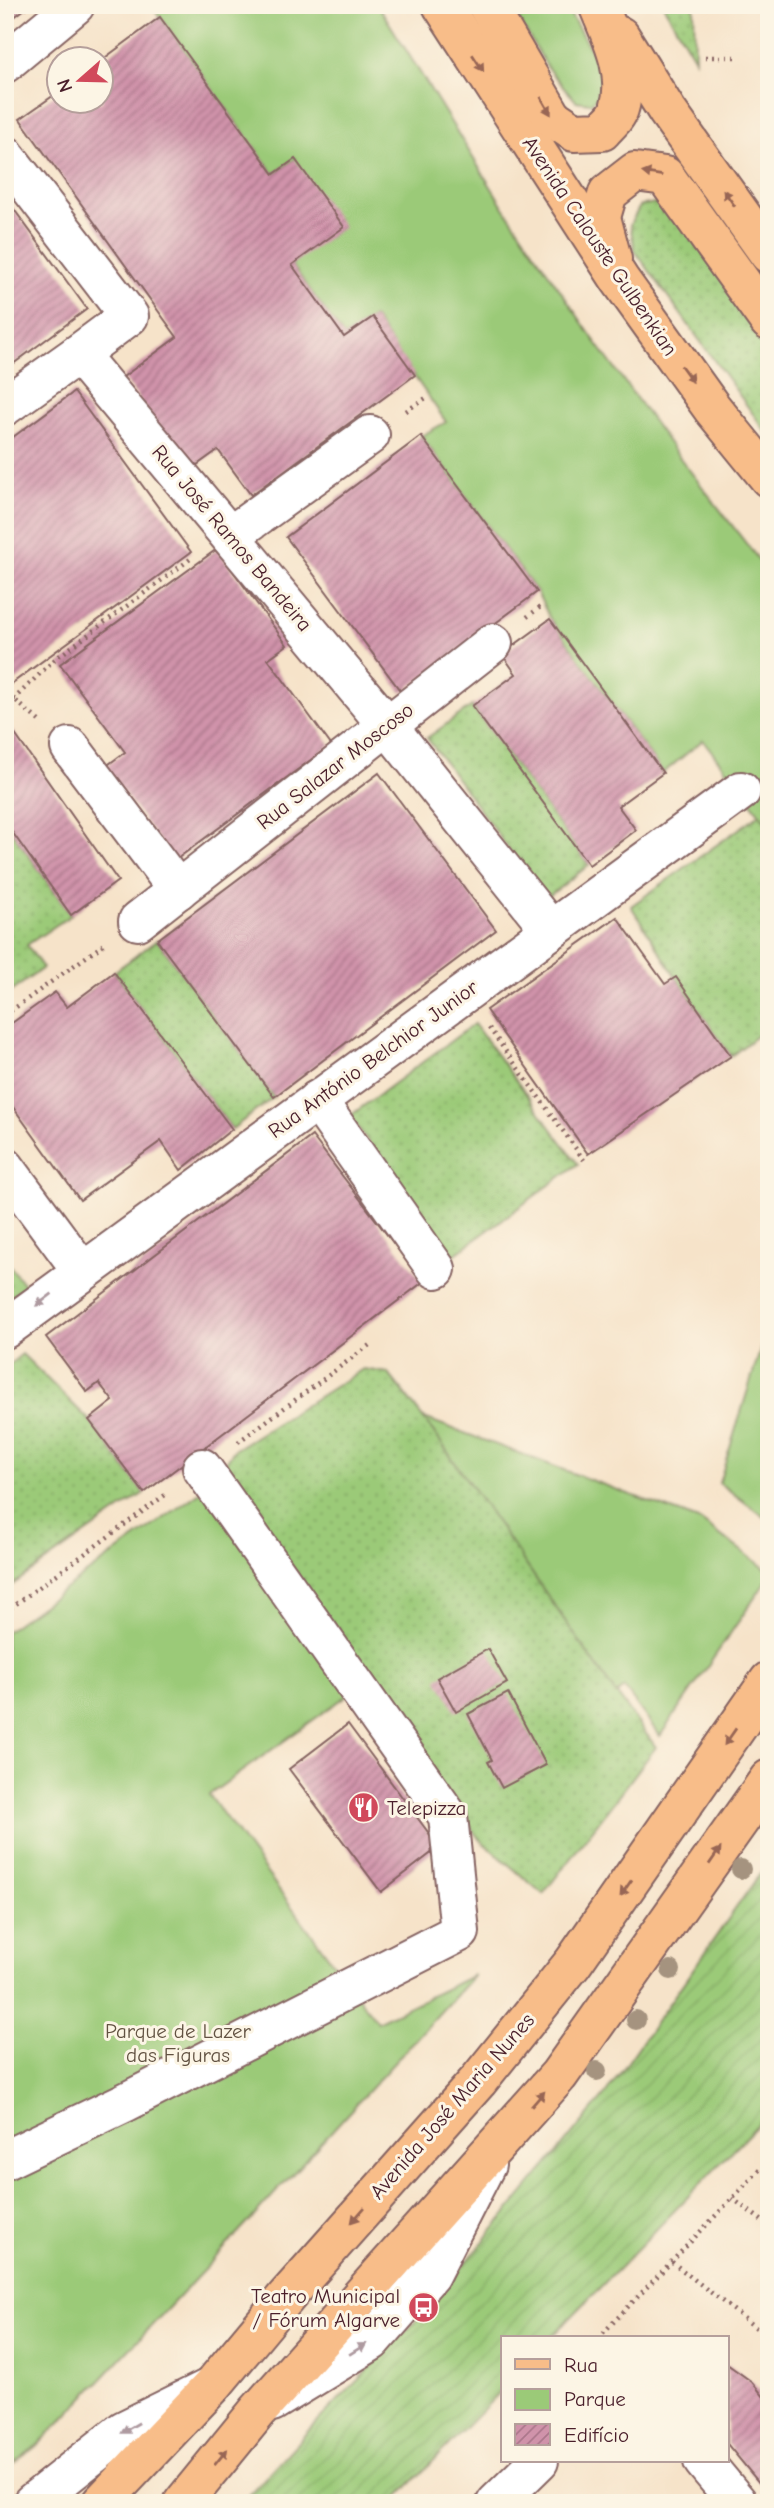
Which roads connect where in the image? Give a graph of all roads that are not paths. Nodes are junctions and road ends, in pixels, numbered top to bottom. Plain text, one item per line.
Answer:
1 (75, 5) edge
2 (442, 5) edge
3 (487, 5) edge
4 (600, 5) edge
5 (5, 63) edge
6 (5, 155) edge
7 (769, 254) edge
8 (620, 280) junction
9 (769, 321) edge
10 (78, 354) junction
11 (5, 406) edge
12 (370, 435) dead end
13 (769, 478) edge
14 (230, 536) junction
15 (493, 643) dead end
16 (387, 724) junction
17 (69, 747) dead end
18 (741, 791) dead end
19 (178, 890) junction
20 (138, 921) road end
21 (551, 930) junction
22 (317, 1100) junction
23 (5, 1167) edge
24 (436, 1269) dead end
25 (82, 1271) junction
26 (5, 1329) edge
27 (202, 1468) road end
28 (769, 1681) edge
29 (769, 1779) edge
30 (5, 2160) edge
31 (212, 2386) junction
32 (538, 2462) edge
33 (704, 2462) edge
34 (728, 2499) edge
35 (32, 2503) edge
36 (101, 2503) edge
37 (183, 2503) edge
38 (496, 2503) edge

1 - 5 street
2 -> 8 main road, Avenida Calouste Gulbenkian
3 -> 4 main road
7 -> 4 main road
6 - 10 street
9 -> 8 main road
8 -> 13 main road, Avenida Calouste Gulbenkian
10 - 11 street
10 - 14 street, Rua José Ramos Bandeira
12 - 14 street
14 - 16 street, Rua José Ramos Bandeira
15 - 16 street, Rua Salazar Moscoso
16 - 19 street, Rua Salazar Moscoso
16 - 21 street, Rua José Ramos Bandeira
17 - 19 street
18 - 21 street, Rua António Belchior Junior
19 - 20 street, Rua Salazar Moscoso
21 - 22 street, Rua António Belchior Junior
22 - 24 street
22 - 25 street, Rua António Belchior Junior
23 - 25 street
25 -> 26 street, Rua António Belchior Junior
27 - 30 street
28 -> 31 main road, Avenida José Maria Nunes
37 -> 29 main road
31 -> 35 street
31 - 36 main road, Avenida José Maria Nunes
32 - 38 street
33 - 34 street

